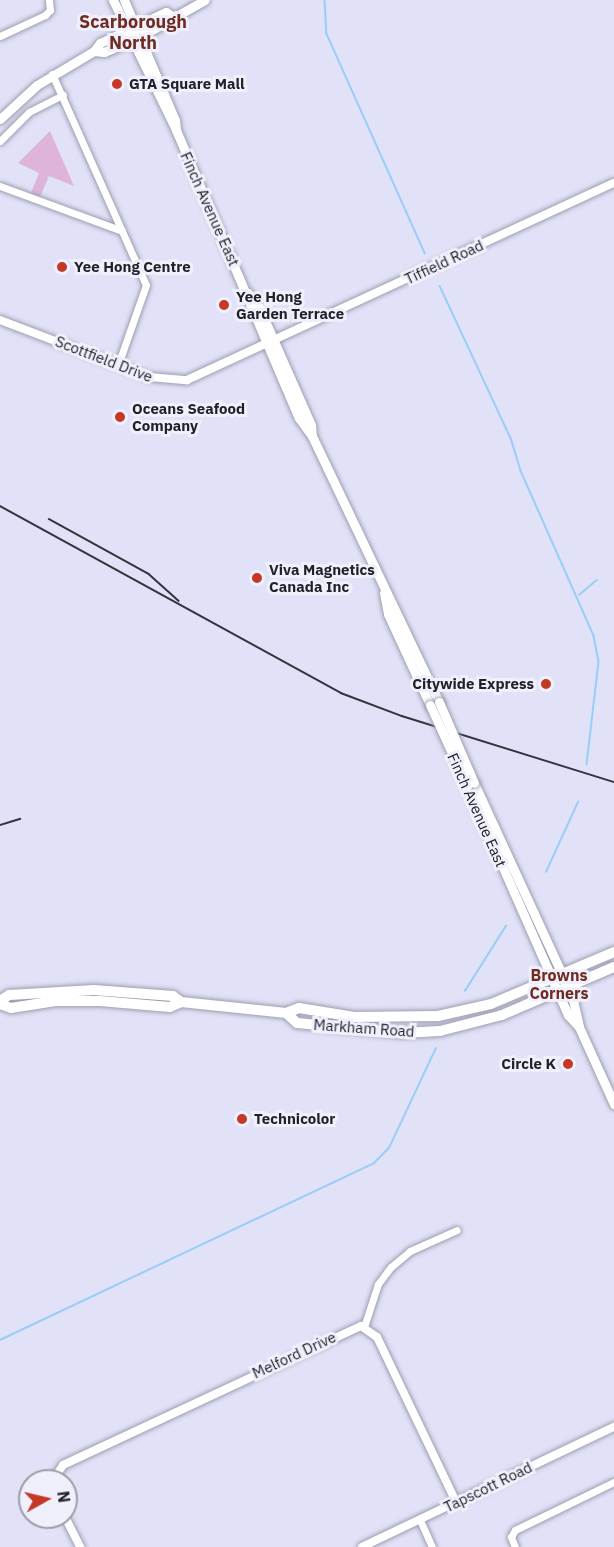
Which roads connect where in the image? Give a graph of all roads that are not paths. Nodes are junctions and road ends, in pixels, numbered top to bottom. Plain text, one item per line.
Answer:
1 (49, 0) edge
2 (112, 0) edge
3 (124, 0) edge
4 (205, 0) edge
5 (172, 16) junction
6 (136, 25) junction
7 (126, 29) junction
8 (0, 36) edge
9 (136, 38) junction
10 (94, 51) junction
11 (52, 74) junction
12 (63, 95) junction
13 (0, 119) edge
14 (0, 141) edge
15 (614, 183) edge
16 (0, 186) edge
17 (122, 231) junction
18 (0, 320) edge
19 (271, 344) junction
20 (118, 365) junction
21 (614, 952) edge
22 (614, 967) edge
23 (556, 977) junction
24 (562, 989) junction
25 (0, 1003) edge
26 (286, 1013) junction
27 (614, 1104) edge
28 (457, 1230) dead end
29 (364, 1327) junction
30 (614, 1427) edge
31 (59, 1469) edge
32 (614, 1482) edge
33 (456, 1502) junction
34 (420, 1520) junction
35 (71, 1529) edge
36 (80, 1547) edge
37 (362, 1547) edge
38 (432, 1547) edge
39 (515, 1547) edge

1 - 8 street
2 - 7 main road, Finch Avenue East
3 - 6 main road, Finch Avenue East
4 - 5 main road
5 - 6 main road
5 - 9 main road
6 - 7 main road
6 - 9 main road, Finch Avenue East
7 - 9 main road, Finch Avenue East
7 - 10 main road
9 - 10 main road
9 - 19 main road, Finch Avenue East
10 - 11 main road
11 - 12 street
11 - 13 main road
12 - 14 street
12 - 17 street
15 - 19 street, Tiffield Road
16 - 17 street
17 - 20 street
18 - 20 street, Scottfield Drive
19 - 20 street, Scottfield Drive
19 - 23 main road, Finch Avenue East, bridge
21 - 23 main road, Markham Road
22 - 24 main road, Markham Road
23 - 24 main road, Finch Avenue East
23 - 26 main road, Markham Road
24 - 26 main road, Markham Road
24 - 27 main road, Finch Avenue East
25 - 26 main road, Markham Road
28 - 29 street
29 - 31 street, Melford Drive
29 - 33 street
30 - 33 street, Tapscott Road
32 - 39 street
33 - 34 street, Tapscott Road
34 - 37 street, Tapscott Road
34 - 38 street
35 - 36 street

